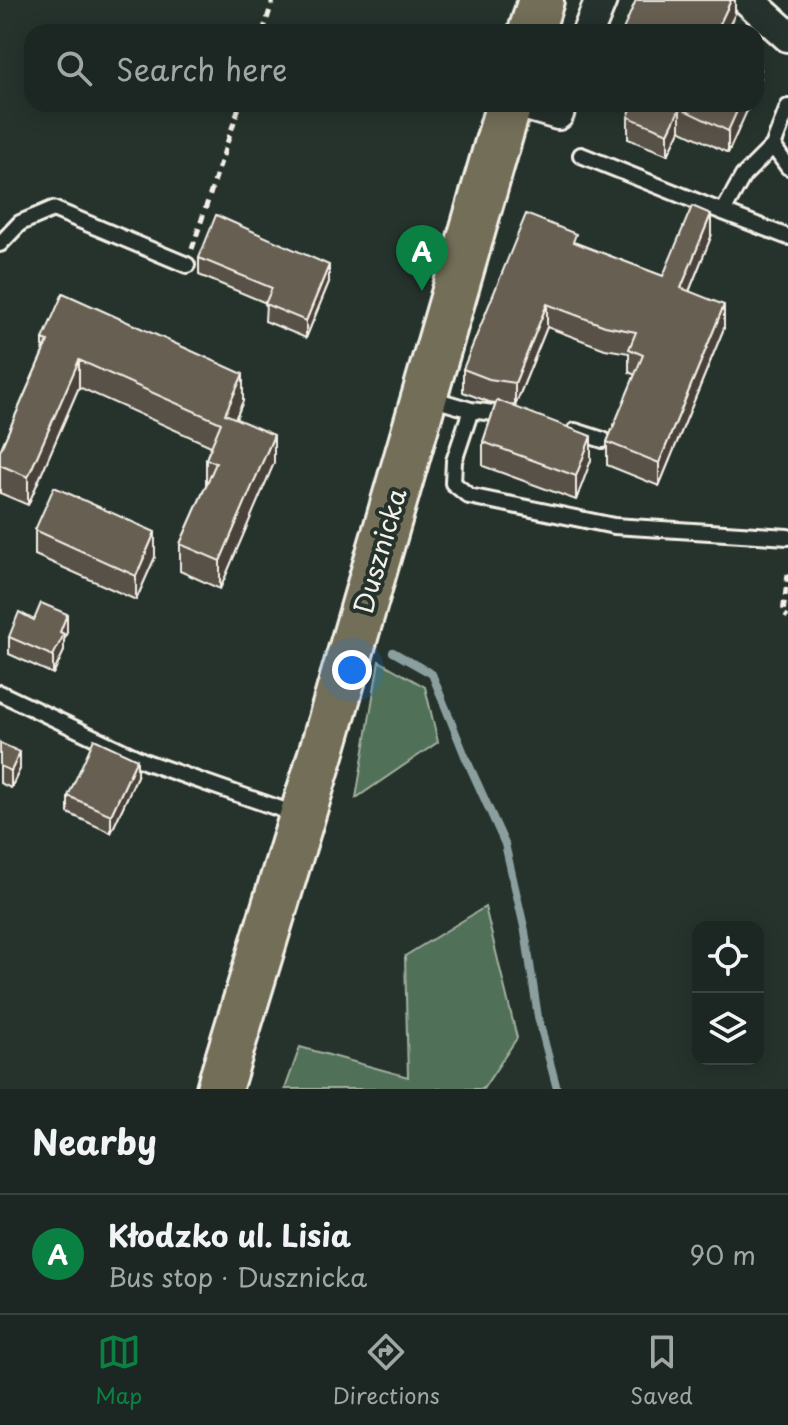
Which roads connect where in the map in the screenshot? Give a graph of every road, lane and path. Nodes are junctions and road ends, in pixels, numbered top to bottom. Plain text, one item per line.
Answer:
1 (273, 0) edge
2 (541, 0) edge
3 (601, 0) edge
4 (748, 0) edge
5 (266, 24) edge
6 (534, 24) edge
7 (591, 24) edge
8 (788, 36) edge
9 (788, 107) edge
10 (237, 112) edge
11 (507, 112) edge
12 (773, 146) junction
13 (581, 155) dead end
14 (788, 167) edge
15 (723, 212) junction
16 (788, 237) edge
17 (0, 244) edge
18 (187, 265) joint
19 (423, 396) junction
20 (471, 410) junction
21 (525, 417) edge
22 (565, 427) edge
23 (603, 440) dead end
24 (788, 537) edge
25 (788, 574) edge
26 (788, 617) edge
27 (0, 693) edge
28 (302, 816) junction
29 (219, 1089) edge

1 - 5 path
2 - 6 highway
3 - 7 street
4 - 8 street
9 - 12 lane
10 - 18 path
11 - 19 highway, Dusznicka
12 - 14 lane
12 - 15 lane
13 - 15 lane
15 - 16 lane
17 - 18 lane
19 - 20 lane
19 - 28 highway, Dusznicka
20 - 21 lane
20 - 24 lane
22 - 23 lane
25 - 26 path
27 - 28 lane
28 - 29 highway, Dusznicka

